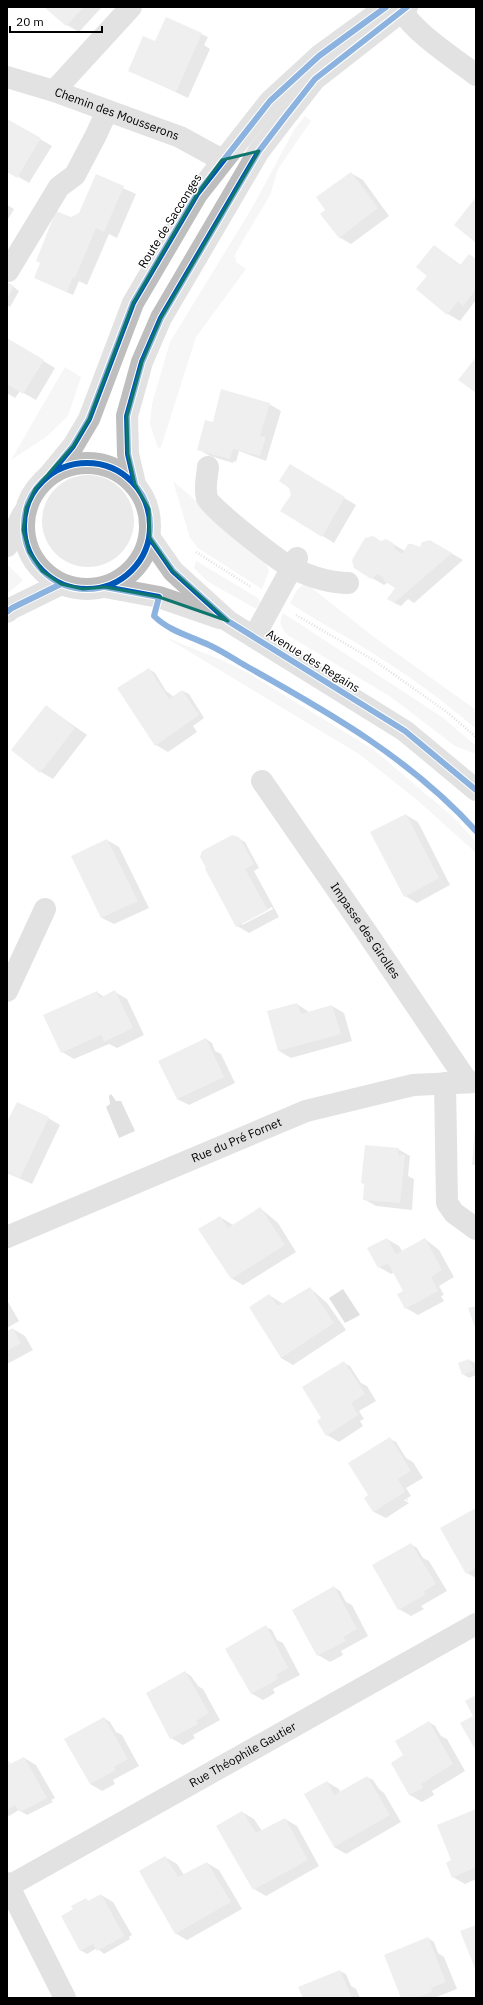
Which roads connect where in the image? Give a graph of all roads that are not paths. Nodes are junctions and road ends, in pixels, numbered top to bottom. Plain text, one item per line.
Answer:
1 (131, 7) edge
2 (398, 8) edge
3 (476, 75) edge
4 (7, 77) edge
5 (54, 91) junction
6 (107, 111) junction
7 (259, 151) junction
8 (222, 160) junction
9 (225, 209) junction
10 (8, 271) dead end
11 (208, 468) dead end
12 (50, 474) junction
13 (135, 484) junction
14 (26, 508) junction
15 (150, 538) junction
16 (7, 546) edge
17 (294, 563) junction
18 (348, 583) dead end
19 (61, 584) junction
20 (105, 587) junction
21 (7, 612) edge
22 (228, 621) junction
23 (254, 637) junction
24 (262, 781) dead end
25 (476, 790) edge
26 (45, 909) dead end
27 (7, 991) edge
28 (472, 1081) edge
29 (445, 1083) junction
30 (476, 1229) edge
31 (7, 1236) edge
32 (476, 1624) edge
33 (8, 1885) edge
34 (65, 1998) edge

1 - 5 street
2 - 3 street
2 - 7 street
2 - 8 street, Route de Sacconges
4 - 5 street, Chemin des Mousserons
5 - 6 street, Chemin des Mousserons
6 - 8 street, Chemin des Mousserons
6 - 10 street
7 - 8 street
7 - 9 street
8 - 9 street
8 - 12 street, Route de Sacconges
9 - 13 street
11 - 17 street
12 - 13 street
12 - 14 street
13 - 15 street
14 - 16 street
14 - 19 street
15 - 20 street
15 - 22 street, Avenue des Regains
17 - 18 street
17 - 23 street
19 - 20 street
19 - 21 street
20 - 22 street, Avenue des Regains
22 - 23 street, Avenue des Regains
23 - 25 street, Avenue des Regains
24 - 28 street, Impasse des Girolles
26 - 27 street
28 - 29 street, Rue du Pré Fornet
29 - 30 street
29 - 31 street, Rue du Pré Fornet
32 - 33 street, Rue Théophile Gautier
33 - 34 street

